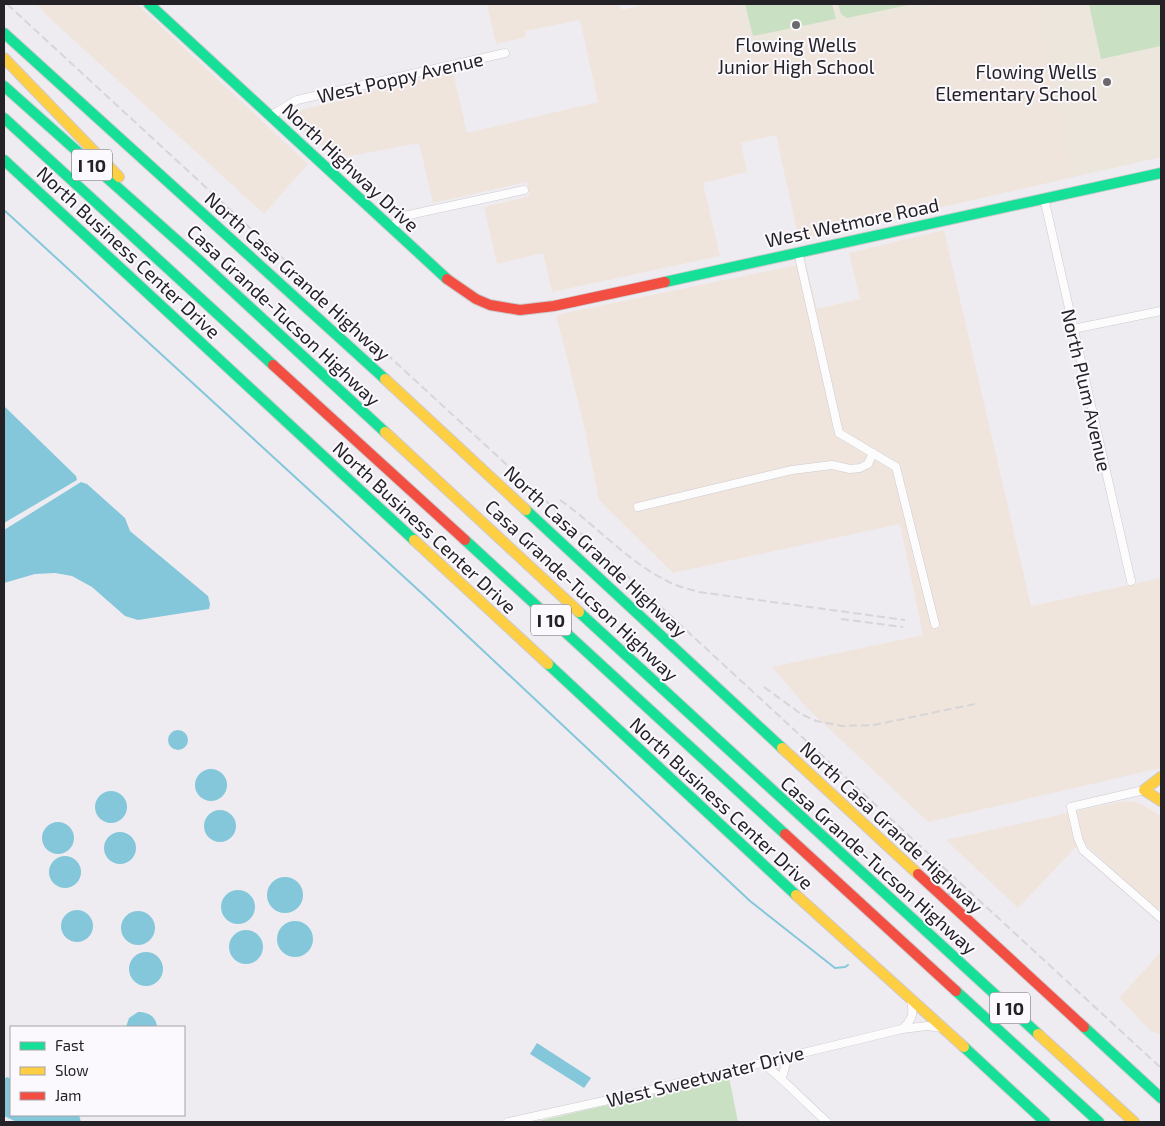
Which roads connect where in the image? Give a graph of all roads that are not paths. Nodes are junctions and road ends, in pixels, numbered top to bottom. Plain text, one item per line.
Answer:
1 (149, 4) edge
2 (4, 32) edge
3 (504, 53) dead end
4 (4, 58) edge
5 (4, 86) edge
6 (270, 116) junction
7 (4, 120) edge
8 (4, 160) edge
9 (1161, 173) edge
10 (524, 190) dead end
11 (1044, 198) junction
12 (391, 228) junction
13 (181, 244) junction
14 (798, 252) junction
15 (550, 307) joint
16 (1161, 311) edge
17 (1073, 329) junction
18 (873, 453) junction
19 (638, 507) dead end
20 (1131, 581) dead end
21 (935, 624) dead end
22 (1161, 777) edge
23 (1144, 790) junction
24 (1161, 801) edge
25 (1161, 918) edge
26 (910, 997) junction
27 (902, 1029) junction
28 (944, 1029) junction
29 (790, 1056) junction
30 (762, 1062) junction
31 (782, 1078) junction
32 (1161, 1098) edge
33 (508, 1122) edge
34 (827, 1122) edge
35 (1045, 1122) edge
36 (1099, 1122) edge
37 (1134, 1122) edge

1 - 6 main road, North Highway Drive
2 - 32 main road, North Casa Grande Highway
3 - 6 street, West Poppy Avenue
4 - 13 main road
5 - 13 main road, Casa Grande-Tucson Highway / I 10
6 - 12 main road, North Highway Drive
7 - 36 main road, I 10
8 - 26 main road, North Business Center Drive
9 - 11 main road, West Wetmore Road
10 - 12 street
11 - 14 main road, West Wetmore Road
11 - 17 street, North Plum Avenue
12 - 15 main road, North Highway Drive
13 - 37 main road, Casa Grande-Tucson Highway / I 10
14 - 15 main road, West Wetmore Road
14 - 18 street
16 - 17 street
17 - 20 street, North Plum Avenue
18 - 19 street
18 - 21 street
22 - 23 main road
23 - 24 main road
23 - 25 street
26 - 27 street
26 - 28 main road, North Business Center Drive
27 - 28 street, West Sweetwater Drive
27 - 29 street, West Sweetwater Drive
28 - 35 main road, North Business Center Drive
29 - 30 street, West Sweetwater Drive
29 - 31 street
30 - 31 street
30 - 33 street, West Sweetwater Drive
31 - 34 street

